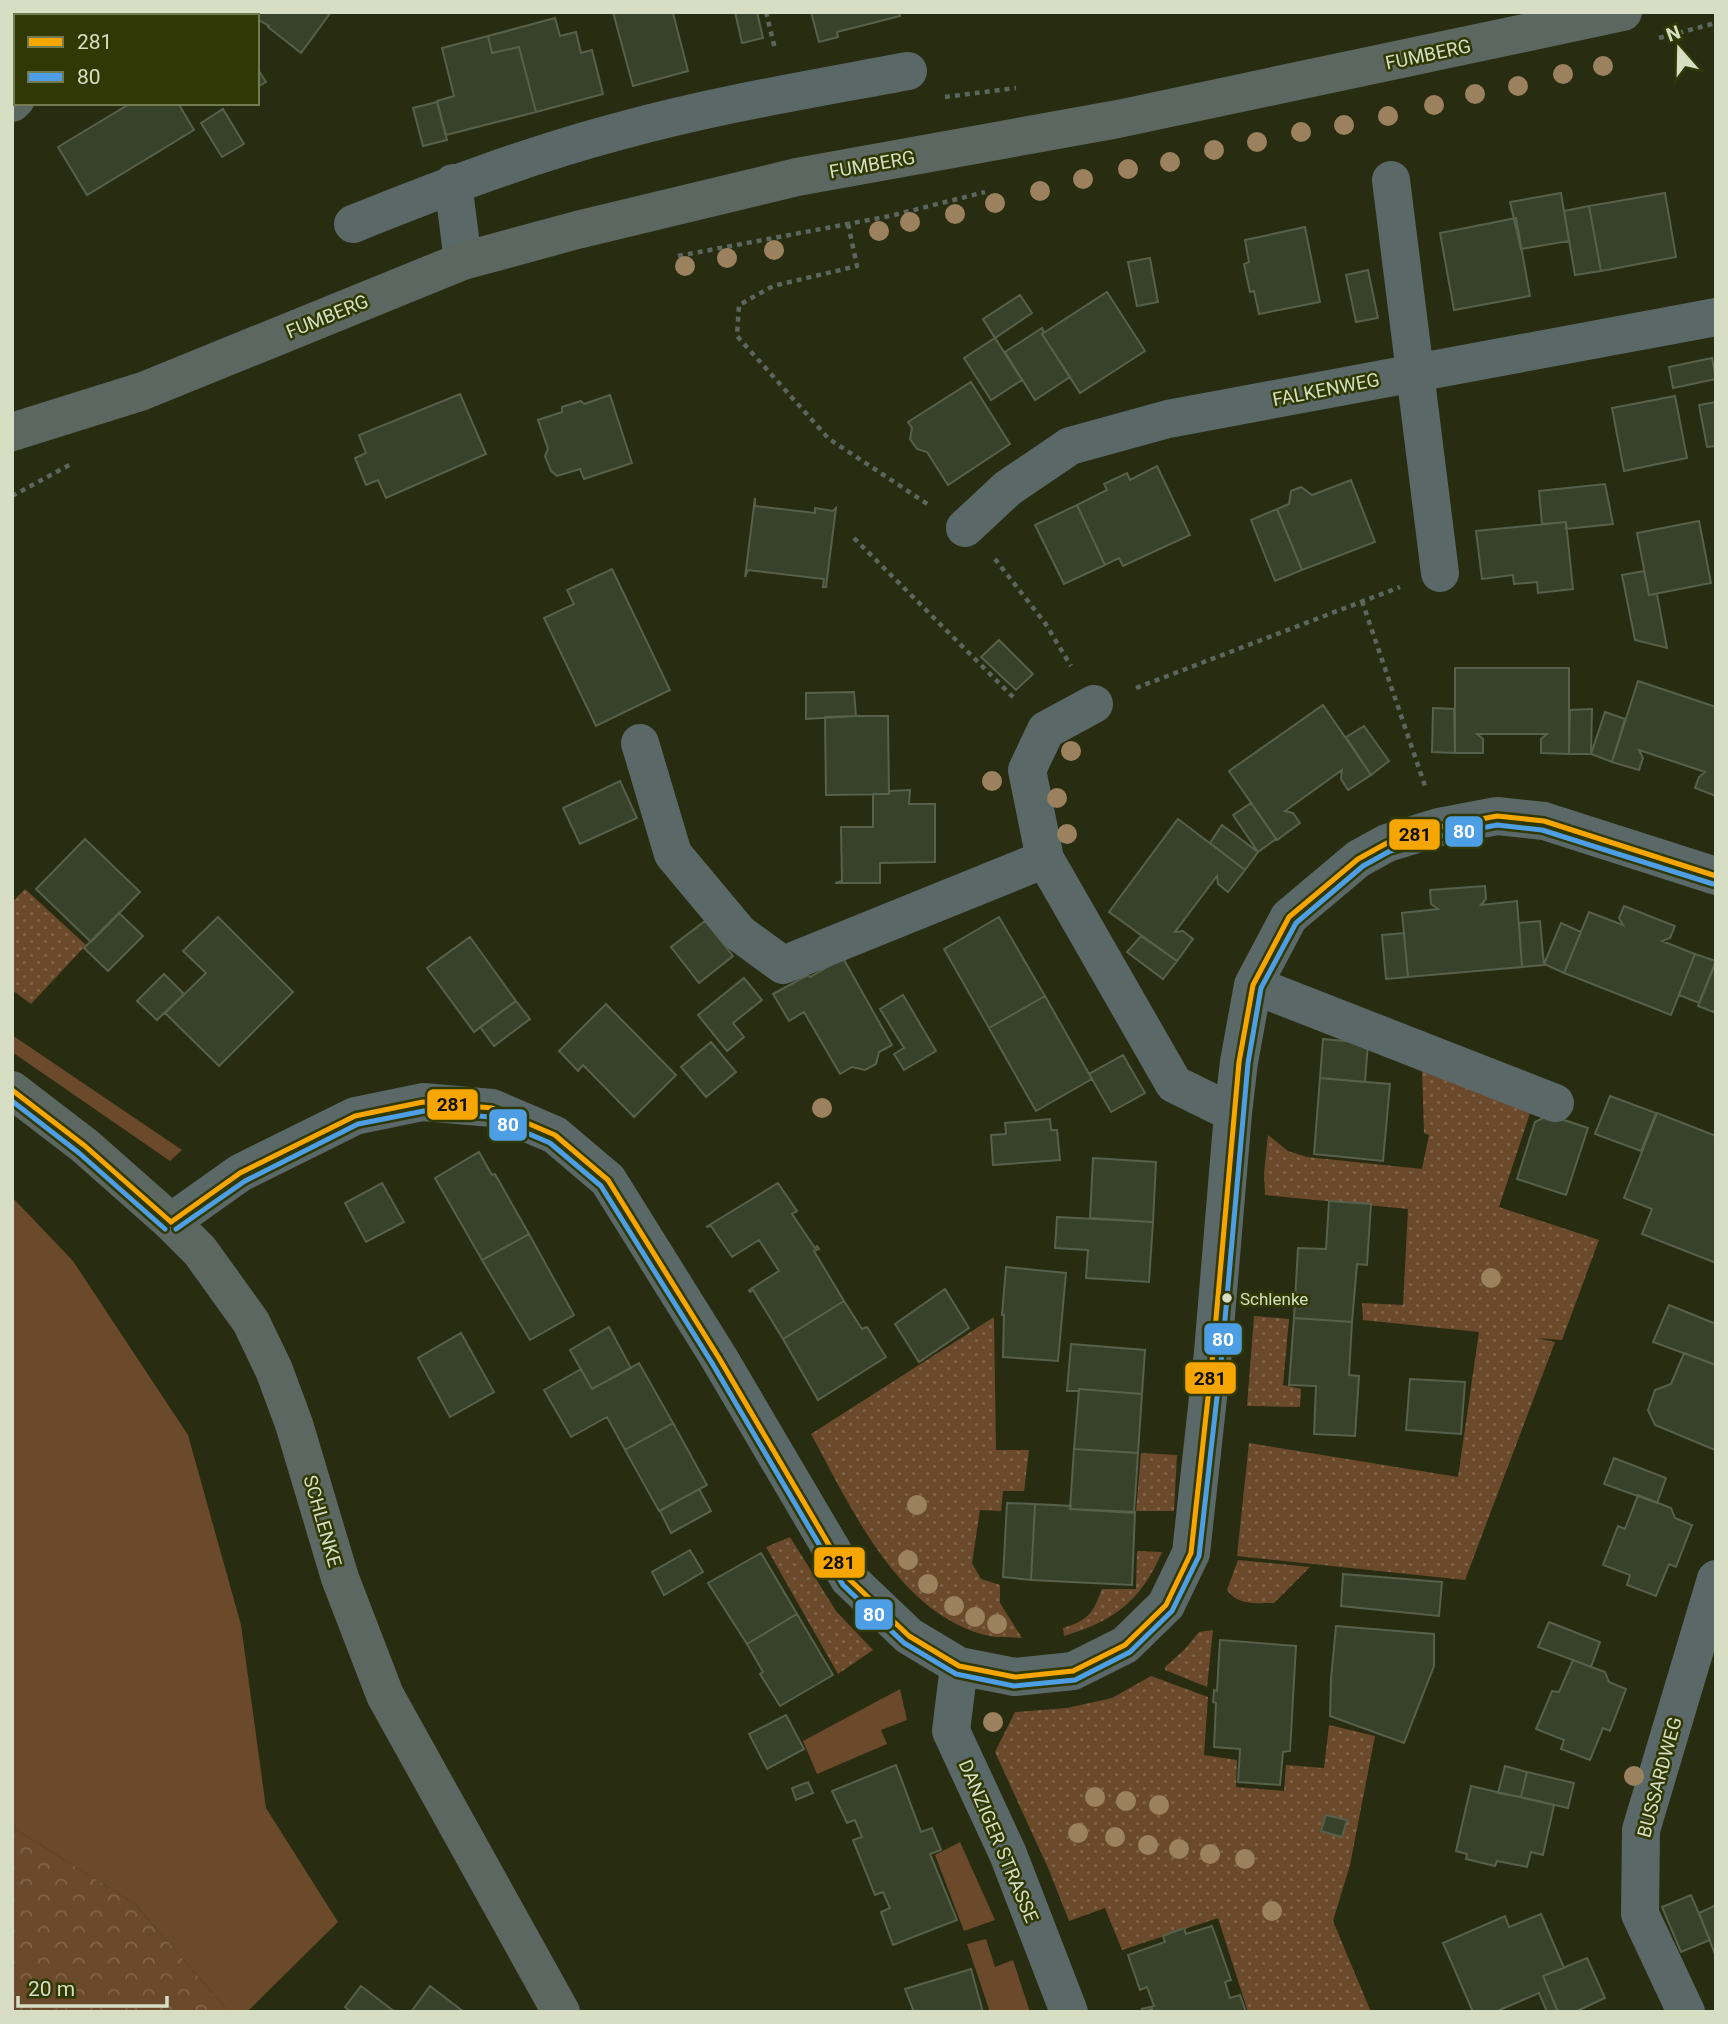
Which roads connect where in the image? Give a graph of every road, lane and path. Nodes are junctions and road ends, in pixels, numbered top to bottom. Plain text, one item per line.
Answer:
1 (1623, 12) edge
2 (1716, 23) edge
3 (1657, 39) dead end
4 (908, 71) dead end
5 (1391, 180) dead end
6 (453, 183) junction
7 (991, 191) dead end
8 (353, 224) dead end
9 (676, 256) dead end
10 (463, 261) junction
11 (1716, 317) edge
12 (1415, 371) junction
13 (143, 391) junction
14 (12, 432) edge
15 (12, 461) edge
16 (77, 461) dead end
17 (12, 496) edge
18 (965, 528) dead end
19 (854, 538) dead end
20 (1440, 573) dead end
21 (1362, 601) dead end
22 (1094, 704) dead end
23 (1046, 730) junction
24 (640, 743) dead end
25 (1439, 827) junction
26 (1045, 859) junction
27 (1716, 876) edge
28 (1253, 985) junction
29 (12, 1090) edge
30 (1555, 1103) dead end
31 (1233, 1113) junction
32 (171, 1222) junction
33 (1716, 1579) edge
34 (959, 1666) junction
35 (561, 2012) edge
36 (1069, 2012) edge
37 (1686, 2012) edge

1 - 10 main road, FUMBERG
2 - 3 path
4 - 6 street
5 - 12 street
6 - 8 street
6 - 10 street
7 - 9 path
10 - 13 main road, FUMBERG
11 - 12 street, FALKENWEG
12 - 18 street, FALKENWEG
12 - 20 street
13 - 14 main road, FUMBERG
13 - 15 main road, FUMBERG
16 - 17 path
19 - 23 path
21 - 25 path
22 - 23 street
23 - 26 street
24 - 26 street
25 - 27 street
25 - 28 street
26 - 31 street
28 - 30 street
28 - 31 street
29 - 32 main road, SCHLENKE
31 - 34 street
32 - 34 street
32 - 35 main road, SCHLENKE
33 - 37 street, BUSSARDWEG
34 - 36 street, DANZIGER STRASSE

